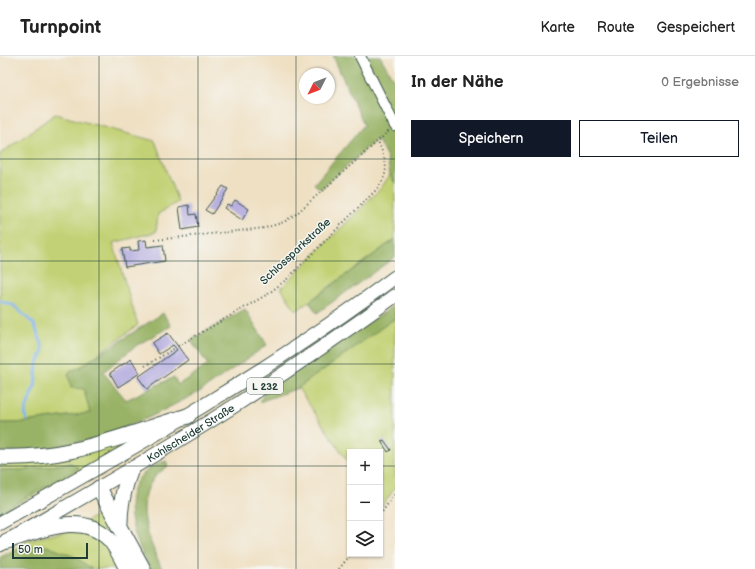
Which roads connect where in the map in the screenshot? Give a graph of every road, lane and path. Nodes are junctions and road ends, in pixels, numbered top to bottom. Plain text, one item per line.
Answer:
1 (360, 56) edge
2 (395, 126) edge
3 (378, 142) junction
4 (155, 240) dead end
5 (395, 276) edge
6 (395, 296) edge
7 (178, 346) dead end
8 (174, 348) dead end
9 (145, 366) dead end
10 (188, 416) junction
11 (0, 457) edge
12 (131, 469) junction
13 (90, 472) junction
14 (99, 488) junction
15 (395, 494) edge
16 (383, 511) edge
17 (0, 523) edge
18 (120, 524) junction
19 (3, 543) edge
20 (349, 557) edge
21 (128, 569) edge
22 (143, 569) edge
23 (340, 569) edge

1 - 2 street
2 - 3 path
3 - 4 path
3 - 7 path, Schlossparkstraße
5 - 10 main road, Kohlscheider Straße / L 232
6 - 12 main road, Kohlscheider Straße / L 232
8 - 9 path
10 - 11 highway
10 - 13 main road, Kohlscheider Straße / L 232
12 - 14 main road, Kohlscheider Straße / L 232
12 - 18 highway
13 - 14 main road
13 - 17 main road, Kohlscheider Straße / L 232
14 - 18 highway
14 - 19 main road, Kohlscheider Straße / L 232
15 - 16 path
18 - 22 highway
19 - 21 highway
20 - 23 path

